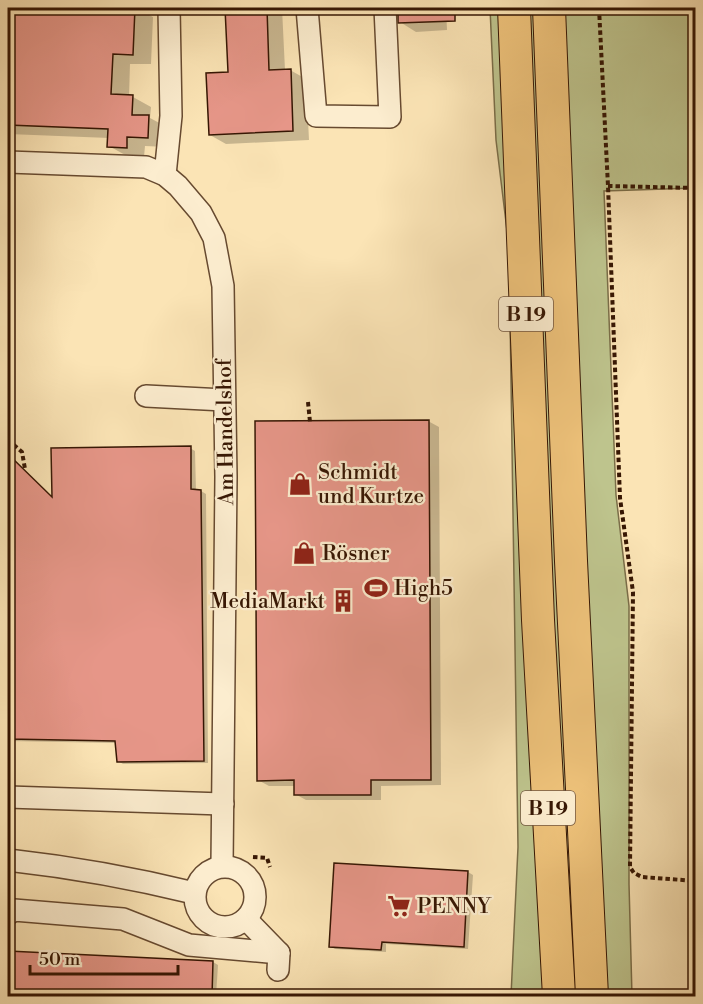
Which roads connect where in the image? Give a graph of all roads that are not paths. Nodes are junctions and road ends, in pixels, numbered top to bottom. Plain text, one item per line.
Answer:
1 (169, 8) edge
2 (307, 8) edge
3 (386, 8) edge
4 (514, 8) edge
5 (549, 8) edge
6 (8, 162) edge
7 (165, 176) junction
8 (146, 396) dead end
9 (224, 399) junction
10 (8, 797) edge
11 (223, 804) junction
12 (8, 860) edge
13 (222, 866) junction
14 (194, 893) junction
15 (8, 914) edge
16 (246, 919) junction
17 (559, 996) edge
18 (592, 996) edge

1 - 7 street
2 - 3 street
4 - 17 highway, B 19
5 - 18 highway, B 19
6 - 7 street, Am Handelshof
7 - 9 street, Am Handelshof
8 - 9 street
9 - 11 street, Am Handelshof
10 - 11 street
11 - 13 street, Am Handelshof
12 - 14 street
13 - 14 street
13 - 16 street
14 - 16 street
15 - 16 street

